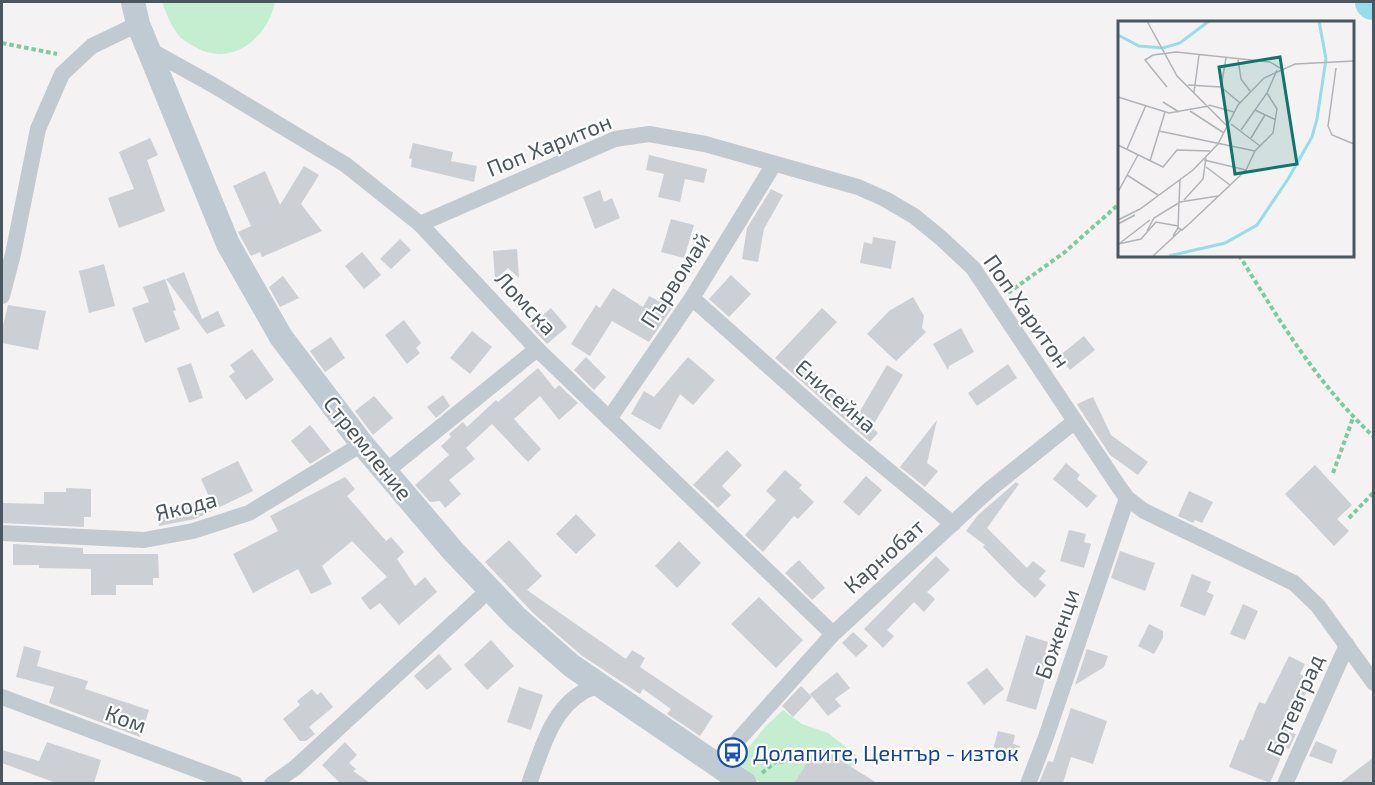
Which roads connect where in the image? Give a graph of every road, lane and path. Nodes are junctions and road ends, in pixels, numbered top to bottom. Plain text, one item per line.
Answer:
1 (135, 13) edge
2 (2, 43) edge
3 (150, 50) junction
4 (78, 59) junction
5 (774, 164) junction
6 (1118, 205) edge
7 (420, 224) junction
8 (1240, 256) edge
9 (2, 296) edge
10 (692, 298) junction
11 (995, 302) junction
12 (537, 349) junction
13 (609, 418) junction
14 (1353, 418) junction
15 (1074, 422) junction
16 (1374, 437) edge
17 (362, 444) junction
18 (385, 472) junction
19 (1333, 473) dead end
20 (1374, 492) edge
21 (1128, 498) junction
22 (1349, 518) dead end
23 (953, 524) junction
24 (2, 533) edge
25 (489, 590) junction
26 (832, 634) junction
27 (1347, 645) junction
28 (1374, 683) edge
29 (600, 685) junction
30 (2, 697) edge
31 (739, 739) dead end
32 (778, 760) dead end
33 (751, 781) edge
34 (236, 783) edge
35 (272, 783) edge
36 (529, 783) edge
37 (1028, 783) edge
38 (1285, 783) edge

1 - 3 street, Стремление
1 - 4 street
2 - 4 path
3 - 7 street, Ломска
3 - 17 street, Стремление
4 - 9 street
5 - 7 street, Поп Харитон
5 - 10 street, Първомай
5 - 11 street, Поп Харитон
6 - 11 path
7 - 12 street, Ломска
8 - 14 path
10 - 13 street, Първомай
10 - 23 street, Енисейна
11 - 15 street, Поп Харитон
12 - 13 street, Ломска
12 - 18 street
13 - 26 street, Ломска
14 - 16 path
14 - 19 path
15 - 21 street, Поп Харитон
15 - 23 street, Карнобат
17 - 18 street, Стремление
17 - 24 street, Якода
18 - 25 street, Стремление
20 - 22 path
21 - 27 street, Поп Харитон
21 - 37 street, Боженци
23 - 26 street, Карнобат
25 - 29 street, Стремление
25 - 35 street
26 - 31 street, Карнобат
27 - 28 street, Поп Харитон
27 - 38 street, Ботевград
29 - 33 street, Стремление
29 - 36 street
30 - 34 street, Ком
32 - 33 path

